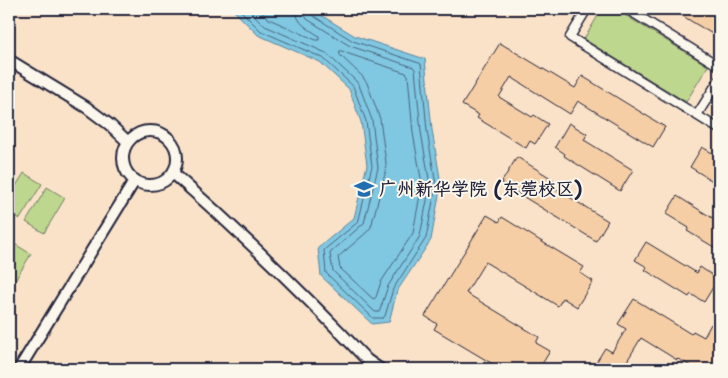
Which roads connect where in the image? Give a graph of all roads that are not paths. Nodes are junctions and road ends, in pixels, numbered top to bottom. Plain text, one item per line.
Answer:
1 (587, 9) edge
2 (627, 9) edge
3 (9, 60) edge
4 (719, 66) edge
5 (719, 80) edge
6 (697, 115) junction
7 (719, 129) edge
8 (128, 142) junction
9 (173, 173) junction
10 (135, 180) junction
11 (19, 369) edge
12 (380, 369) edge

1 - 6 street
2 - 4 street
3 - 8 street
5 - 6 street
6 - 7 street
8 - 9 street
8 - 10 street
9 - 10 street
9 - 12 street
10 - 11 street

